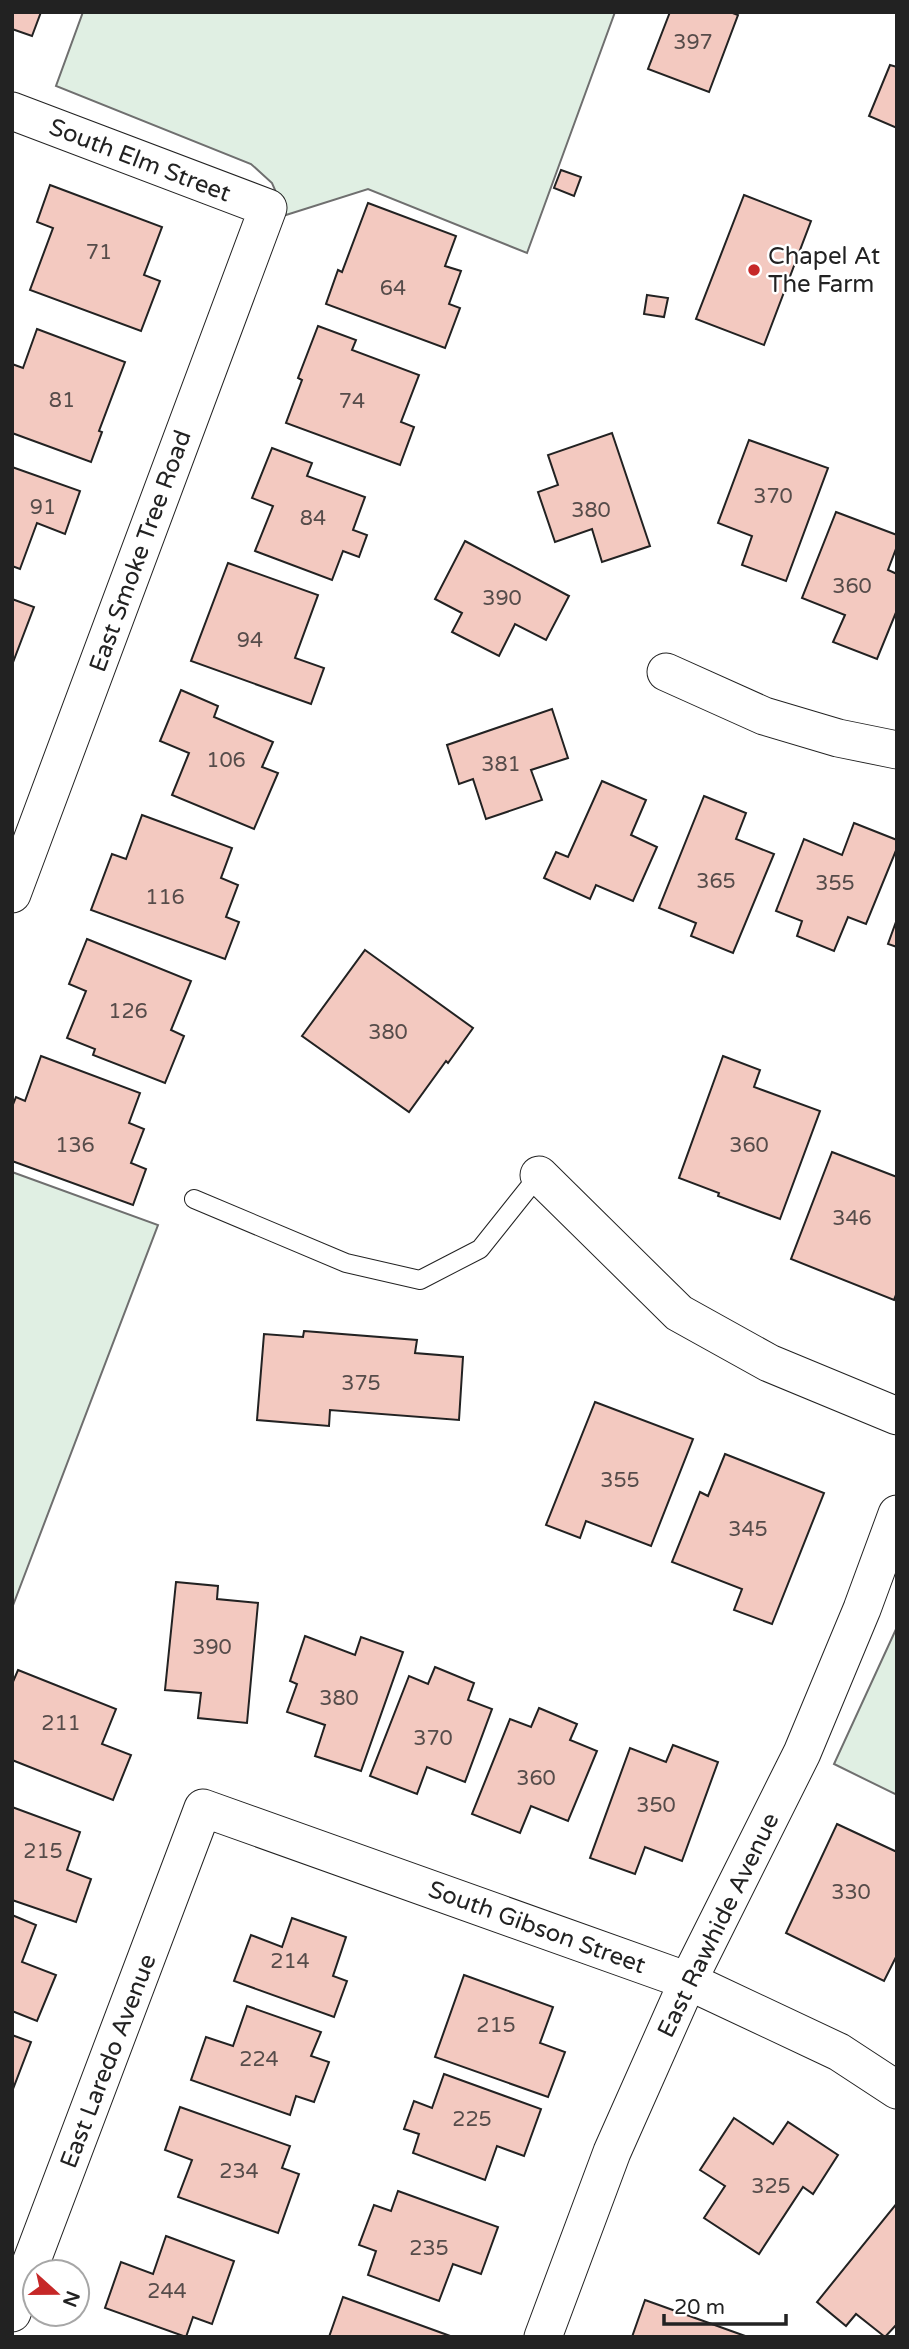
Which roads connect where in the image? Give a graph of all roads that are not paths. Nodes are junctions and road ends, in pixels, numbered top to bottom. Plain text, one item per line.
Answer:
1 (12, 111) edge
2 (268, 208) joint
3 (666, 673) dead end
4 (897, 750) edge
5 (12, 894) edge
6 (539, 1175) joint
7 (194, 1199) dead end
8 (897, 1416) edge
9 (897, 1514) edge
10 (203, 1808) joint
11 (688, 1980) junction
12 (897, 2090) edge
13 (12, 2313) edge
14 (542, 2337) edge

1 - 2 street, South Elm Street
2 - 5 street, East Smoke Tree Road
3 - 4 street
6 - 7 lane
6 - 8 street
9 - 11 street, East Rawhide Avenue
10 - 11 street, South Gibson Street
10 - 13 street, East Laredo Avenue
11 - 12 street, South Gibson Street
11 - 14 street, East Rawhide Avenue

